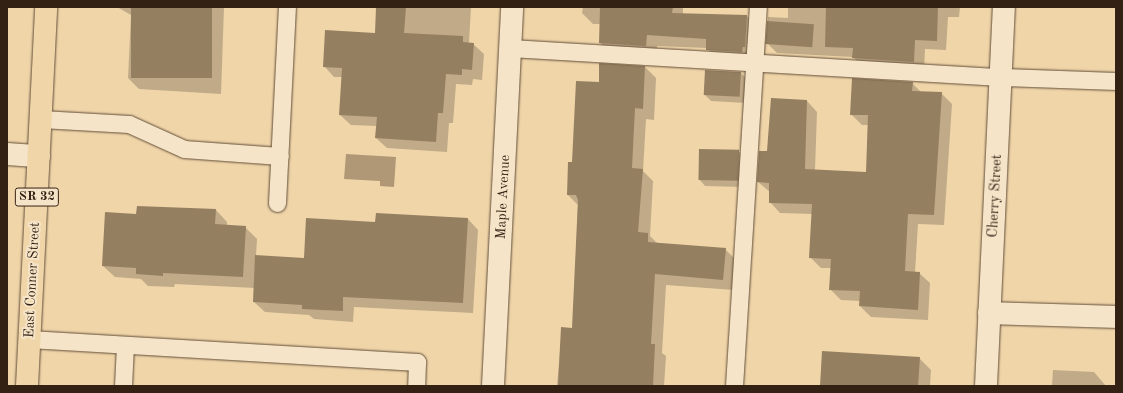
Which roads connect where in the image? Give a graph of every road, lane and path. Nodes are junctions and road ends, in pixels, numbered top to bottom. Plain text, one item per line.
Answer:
1 (46, 7) edge
2 (287, 7) edge
3 (512, 7) edge
4 (758, 7) edge
5 (1004, 7) edge
6 (510, 48) junction
7 (755, 61) junction
8 (1000, 77) junction
9 (1116, 81) edge
10 (41, 119) junction
11 (7, 154) edge
12 (39, 156) junction
13 (280, 156) junction
14 (277, 203) dead end
15 (989, 313) junction
16 (1116, 317) edge
17 (29, 339) junction
18 (125, 345) junction
19 (27, 386) edge
20 (123, 386) edge
21 (416, 386) edge
22 (493, 386) edge
23 (734, 386) edge
24 (986, 386) edge

1 - 10 main road, East Conner Street / SR 32
2 - 13 lane
3 - 6 street, Maple Avenue
4 - 7 lane
5 - 8 street, Cherry Street
6 - 7 lane
6 - 22 street, Maple Avenue
7 - 8 lane
7 - 23 lane
8 - 9 lane
8 - 15 street, Cherry Street
10 - 12 main road, East Conner Street / SR 32
10 - 13 lane
11 - 12 street
12 - 17 main road, East Conner Street / SR 32
13 - 14 lane
15 - 16 street
15 - 24 street, Cherry Street
17 - 18 lane
17 - 19 main road, East Conner Street / SR 32
18 - 20 lane
18 - 21 lane

